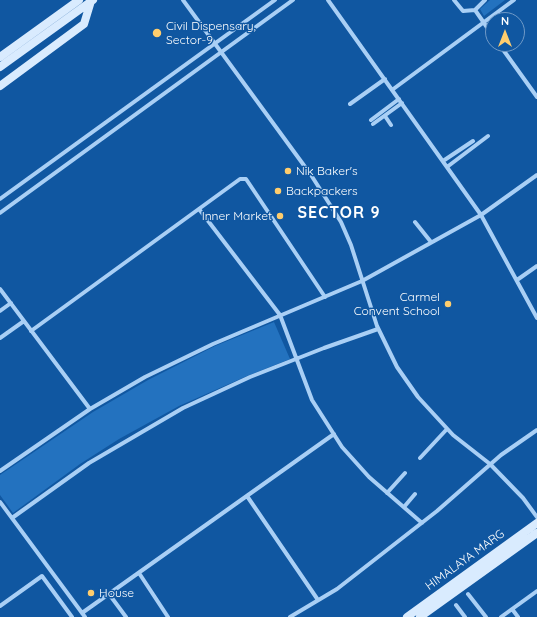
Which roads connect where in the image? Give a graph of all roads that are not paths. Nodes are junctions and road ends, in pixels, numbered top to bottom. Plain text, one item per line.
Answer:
1 (78, 0) edge
2 (183, 0) edge
3 (276, 0) edge
4 (294, 0) edge
5 (328, 0) edge
6 (454, 0) edge
7 (484, 0) edge
8 (514, 0) edge
9 (92, 1) edge
10 (475, 10) junction
11 (484, 23) junction
12 (214, 44) junction
13 (505, 52) edge
14 (221, 53) junction
15 (0, 57) edge
16 (0, 67) edge
17 (385, 79) junction
18 (0, 86) edge
19 (392, 90) junction
20 (537, 96) edge
21 (399, 99) junction
22 (402, 103) junction
23 (350, 104) dead end
24 (385, 116) junction
25 (391, 125) dead end
26 (488, 136) dead end
27 (473, 141) dead end
28 (443, 161) junction
29 (447, 167) junction
30 (537, 175) edge
31 (0, 199) edge
32 (199, 209) junction
33 (0, 213) edge
34 (482, 215) junction
35 (415, 222) dead end
36 (431, 242) junction
37 (537, 266) edge
38 (517, 280) junction
39 (362, 281) junction
40 (0, 289) edge
41 (325, 296) junction
42 (10, 303) junction
43 (0, 311) edge
44 (280, 316) junction
45 (537, 318) edge
46 (24, 321) junction
47 (378, 329) junction
48 (31, 331) junction
49 (0, 338) edge
50 (296, 359) junction
51 (90, 409) junction
52 (447, 429) junction
53 (537, 430) edge
54 (334, 434) junction
55 (420, 458) dead end
56 (490, 464) junction
57 (0, 471) edge
58 (405, 473) dead end
59 (387, 493) junction
60 (415, 494) dead end
61 (247, 496) junction
62 (0, 502) edge
63 (404, 507) junction
64 (537, 517) edge
65 (12, 518) junction
66 (422, 523) junction
67 (537, 523) edge
68 (537, 533) edge
69 (139, 573) junction
70 (537, 591) edge
71 (110, 594) junction
72 (468, 594) dead end
73 (318, 600) junction
74 (0, 605) edge
75 (456, 605) dead end
76 (512, 609) junction
77 (84, 615) edge
78 (72, 617) edge
79 (126, 617) edge
80 (168, 617) edge
81 (290, 617) edge
82 (406, 617) edge
83 (420, 617) edge
84 (465, 617) edge
85 (486, 617) edge
86 (501, 617) edge
87 (518, 617) edge

1 - 15 main road
2 - 12 street
3 - 12 street
4 - 14 street
5 - 17 street
6 - 10 street
7 - 10 street
8 - 11 street
9 - 16 main road
9 - 18 main road
10 - 11 street
11 - 19 street
12 - 14 street
12 - 31 street
13 - 20 street
14 - 33 street
14 - 39 street
17 - 19 street
17 - 23 street
19 - 21 street
21 - 22 street
21 - 24 street
22 - 24 street
22 - 28 street
24 - 25 street
26 - 29 street
27 - 28 street
28 - 29 street
29 - 34 street
30 - 34 street
32 - 41 street
32 - 44 street
32 - 48 street
34 - 36 street
34 - 38 street
35 - 36 street
36 - 39 street
37 - 38 street
38 - 45 street
39 - 41 street
39 - 47 street
40 - 42 street
41 - 44 street
42 - 43 street
42 - 46 street
44 - 50 street
44 - 51 street
46 - 48 street
46 - 49 street
47 - 50 street
47 - 52 street
48 - 51 street
50 - 54 street
50 - 65 street
51 - 57 street
52 - 55 street
52 - 56 street
53 - 56 street
54 - 59 street
54 - 61 street
56 - 64 street
56 - 66 street
58 - 59 street
59 - 63 street
60 - 63 street
61 - 69 street
61 - 73 street
62 - 65 street
63 - 66 street
65 - 77 street
66 - 73 street
67 - 82 main road, HIMALAYA MARG
68 - 83 main road
69 - 71 street
69 - 80 street
70 - 76 street
71 - 77 street
71 - 79 street
72 - 85 street
73 - 81 street
74 - 78 street
75 - 84 street
76 - 86 street
76 - 87 street

